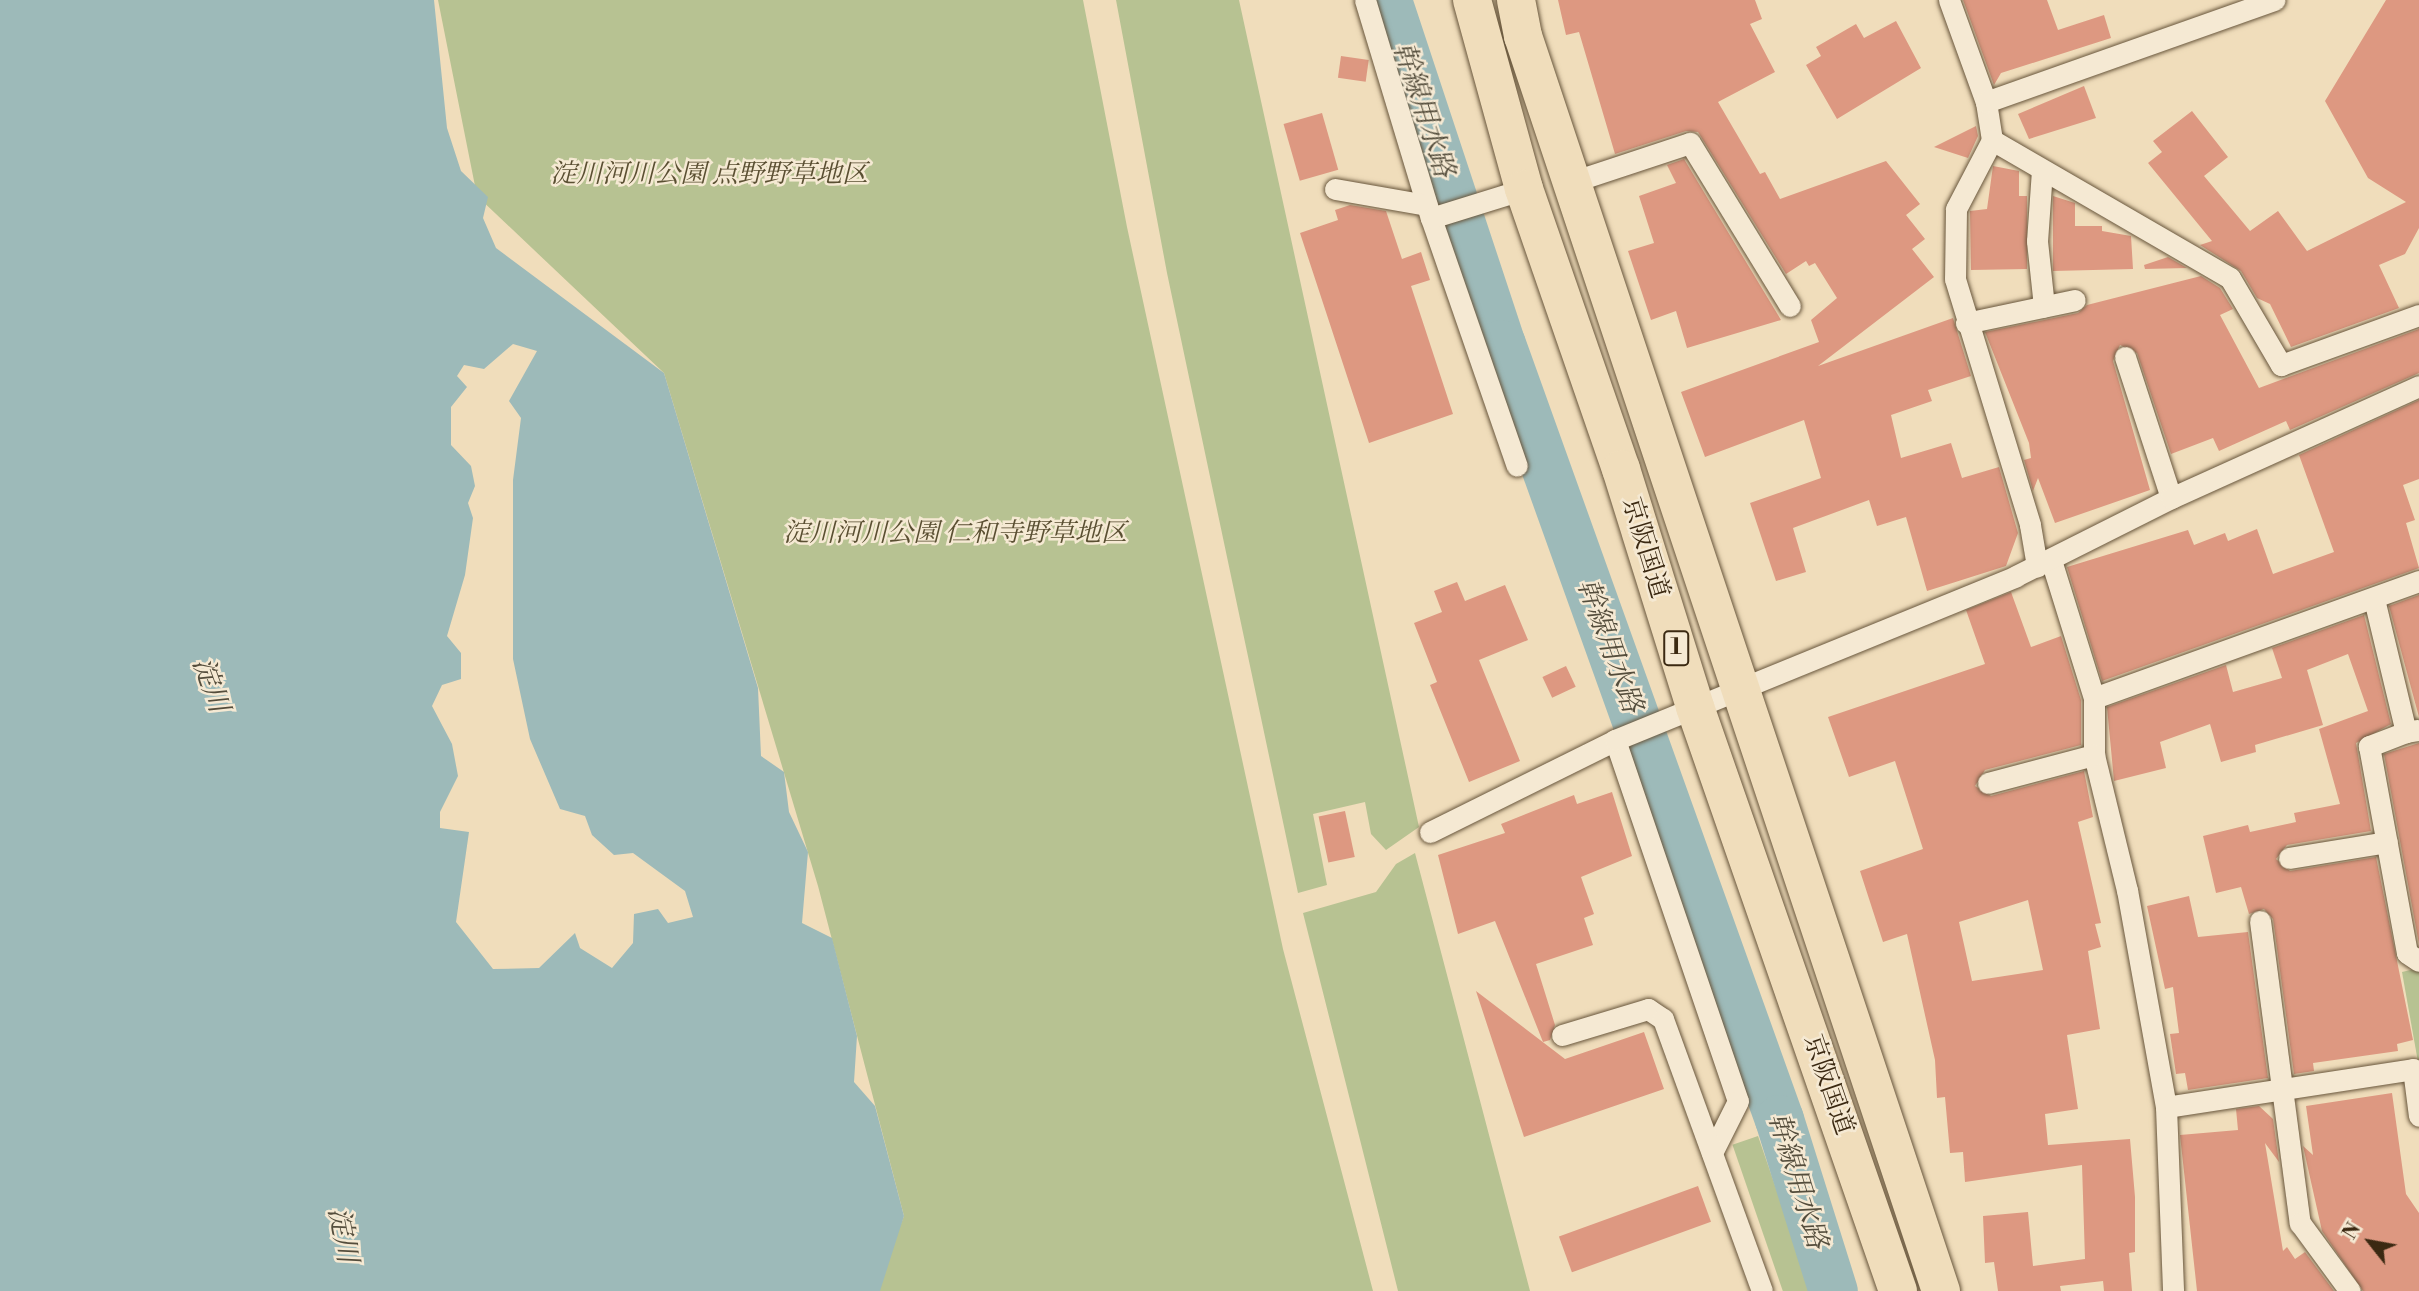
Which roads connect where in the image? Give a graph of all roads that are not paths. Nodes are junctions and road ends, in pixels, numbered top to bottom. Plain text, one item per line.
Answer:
1 (1365, 0) edge
2 (1472, 0) edge
3 (1516, 0) edge
4 (1948, 0) edge
5 (2274, 0) edge
6 (1986, 102) junction
7 (1992, 140) junction
8 (2042, 170) junction
9 (1572, 183) junction
10 (1335, 189) dead end
11 (1507, 194) junction
12 (1429, 211) junction
13 (2075, 300) dead end
14 (1790, 306) dead end
15 (2044, 307) junction
16 (2419, 315) edge
17 (1966, 323) junction
18 (2125, 357) dead end
19 (2419, 386) edge
20 (1517, 466) dead end
21 (2171, 498) junction
22 (2044, 563) junction
23 (2419, 581) edge
24 (2374, 599) junction
25 (1741, 688) junction
26 (2094, 698) junction
27 (1695, 707) junction
28 (2412, 731) edge
29 (1619, 738) junction
30 (2094, 755) junction
31 (1988, 783) dead end
32 (1430, 832) dead end
33 (2387, 842) junction
34 (2290, 858) dead end
35 (2260, 921) dead end
36 (2419, 961) edge
37 (1562, 1035) dead end
38 (2284, 1089) junction
39 (2166, 1107) junction
40 (2419, 1116) edge
41 (1712, 1153) junction
42 (1762, 1291) edge
43 (1898, 1291) edge
44 (1941, 1291) edge
45 (2174, 1291) edge
46 (2350, 1291) edge

1 - 12 street
2 - 11 highway, 京阪国道 / 1
3 - 9 highway, 京阪国道 / 1
4 - 6 street
5 - 6 street
6 - 7 street
7 - 8 street
7 - 17 street
8 - 15 street
8 - 16 street
9 - 14 street
9 - 25 highway, 京阪国道 / 1
10 - 12 street
11 - 12 street
11 - 27 highway, 京阪国道 / 1
12 - 20 street
13 - 15 street
15 - 17 street
17 - 22 street
18 - 21 street
19 - 21 street
21 - 22 street
22 - 25 street
22 - 26 street
23 - 24 street
24 - 26 street
24 - 28 street
25 - 27 street
25 - 44 highway, 京阪国道 / 1
26 - 30 street
27 - 29 street
27 - 43 highway, 京阪国道 / 1
28 - 33 street
29 - 32 street
29 - 41 street
30 - 31 street
30 - 39 street
33 - 34 street
33 - 36 street
35 - 38 street
37 - 41 street
38 - 39 street
38 - 40 street
38 - 46 street
39 - 45 street
41 - 42 street

